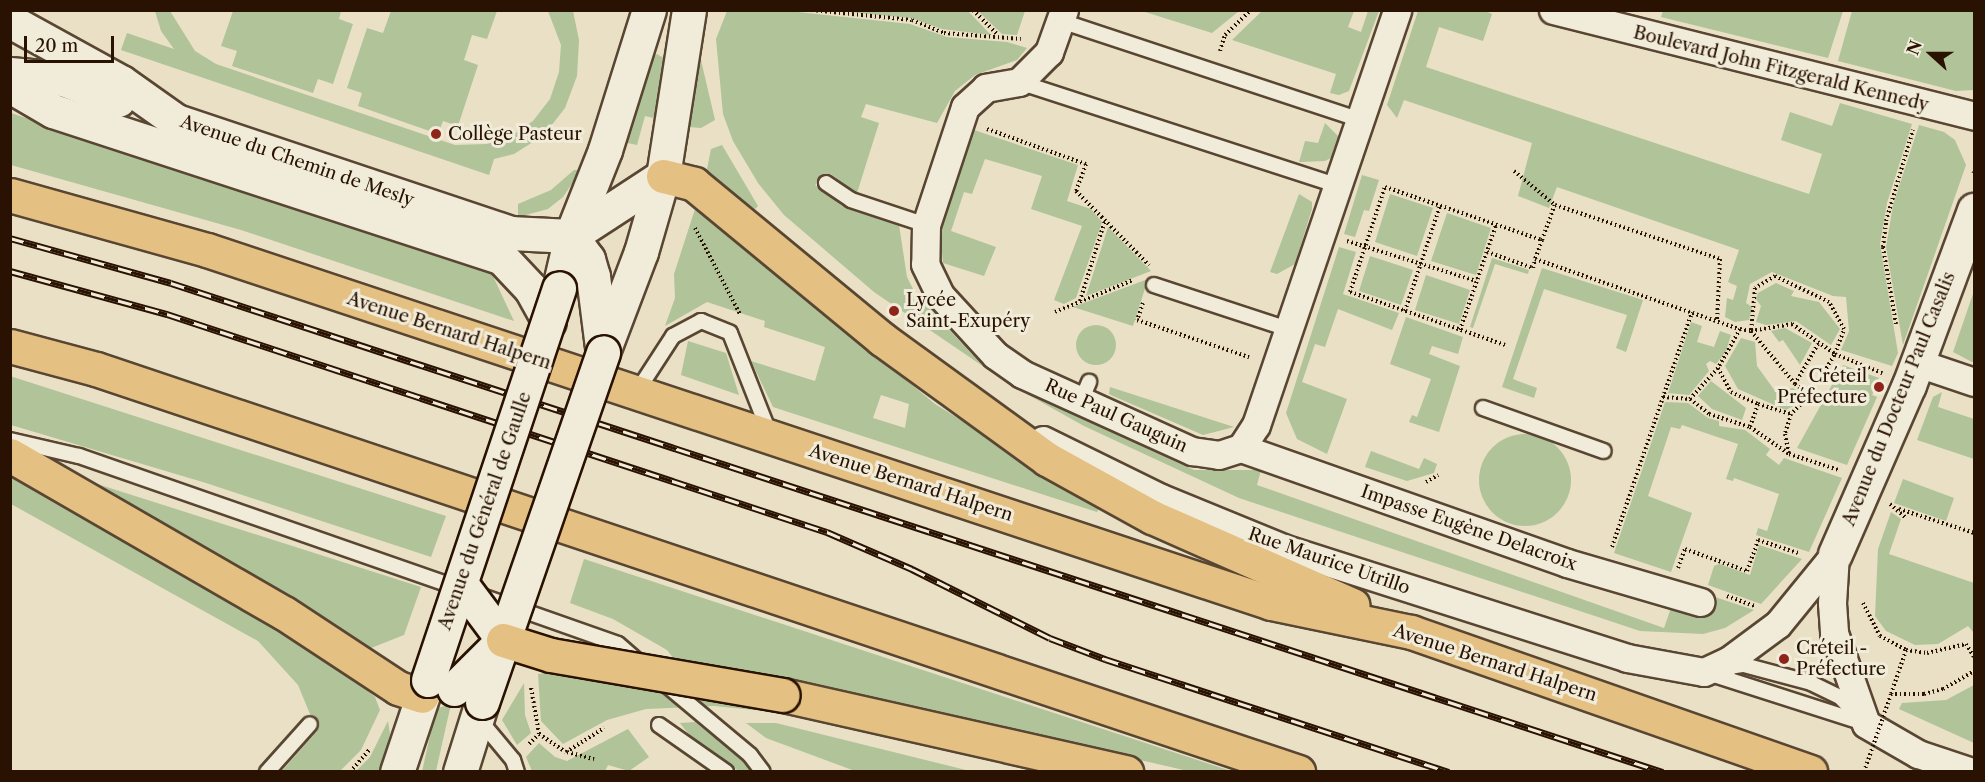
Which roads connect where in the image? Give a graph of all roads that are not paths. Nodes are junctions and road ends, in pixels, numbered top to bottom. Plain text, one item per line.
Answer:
1 (649, 10) edge
2 (689, 10) edge
3 (1397, 10) edge
4 (1553, 10) edge
5 (1062, 16) edge
6 (10, 21) edge
7 (10, 74) edge
8 (1020, 82) junction
9 (10, 86) edge
10 (1974, 116) edge
11 (1361, 120) junction
12 (176, 121) junction
13 (663, 176) junction
14 (826, 183) dead end
15 (1339, 186) junction
16 (10, 195) edge
17 (1974, 210) edge
18 (926, 225) junction
19 (571, 236) junction
20 (1155, 278) road end
21 (545, 288) junction
22 (1291, 330) junction
23 (10, 346) edge
24 (603, 352) junction
25 (1904, 370) junction
26 (1974, 382) edge
27 (636, 393) junction
28 (971, 405) junction
29 (1484, 408) dead end
30 (771, 436) junction
31 (10, 440) edge
32 (1241, 448) junction
33 (1604, 450) dead end
34 (10, 455) edge
35 (1823, 555) junction
36 (462, 585) junction
37 (1700, 602) road end
38 (1411, 632) junction
39 (503, 640) junction
40 (1704, 672) junction
41 (453, 697) junction
42 (310, 724) dead end
43 (1866, 724) junction
44 (659, 725) dead end
45 (515, 766) edge
46 (267, 771) edge
47 (398, 771) edge
48 (460, 771) edge
49 (726, 771) edge
50 (763, 771) edge
51 (1126, 771) edge
52 (1298, 771) edge
53 (1810, 771) edge
54 (1972, 771) edge

1 - 19 main road, Avenue du Général de Gaulle
2 - 13 main road, Avenue du Général de Gaulle
3 - 11 street
4 - 10 street, Boulevard John Fitzgerald Kennedy
5 - 8 street
5 - 11 lane
6 - 12 main road, Avenue du Chemin de Mesly
7 - 12 main road
8 - 15 lane
8 - 18 street, Rue Paul Gauguin
9 - 21 main road
11 - 15 street
12 - 19 main road, Avenue du Chemin de Mesly
13 - 19 main road
13 - 24 main road, Avenue du Général de Gaulle
13 - 28 highway
14 - 18 lane
15 - 22 street
16 - 27 highway, Avenue Bernard Halpern
17 - 25 main road, Avenue du Docteur Paul Casalis
18 - 32 street, Rue Paul Gauguin
19 - 21 main road, Avenue du Général de Gaulle
19 - 24 main road
20 - 22 lane
21 - 36 main road, Avenue du Général de Gaulle, bridge
22 - 32 street
23 - 52 highway
24 - 39 main road, Avenue du Général de Gaulle, bridge
25 - 26 street
25 - 35 main road, Avenue du Docteur Paul Casalis
27 - 30 highway, Avenue Bernard Halpern
27 - 30 lane
28 - 38 highway
28 - 40 street, Rue Maurice Utrillo
29 - 33 lane
30 - 38 highway, Avenue Bernard Halpern
31 - 50 lane
32 - 37 street, Impasse Eugène Delacroix
34 - 41 highway
35 - 40 street, Avenue du Docteur Paul Casalis
35 - 43 street, Avenue du Docteur Paul Casalis
36 - 39 main road, bridge
36 - 41 main road, Avenue du Général de Gaulle, bridge
38 - 53 highway, Avenue Bernard Halpern
39 - 41 main road, Avenue du Général de Gaulle, bridge
39 - 51 highway, bridge
40 - 43 lane
40 - 43 lane
41 - 45 lane
41 - 47 main road, Avenue du Général de Gaulle
41 - 48 main road, Avenue du Général de Gaulle
42 - 46 lane
43 - 54 street
44 - 49 lane

